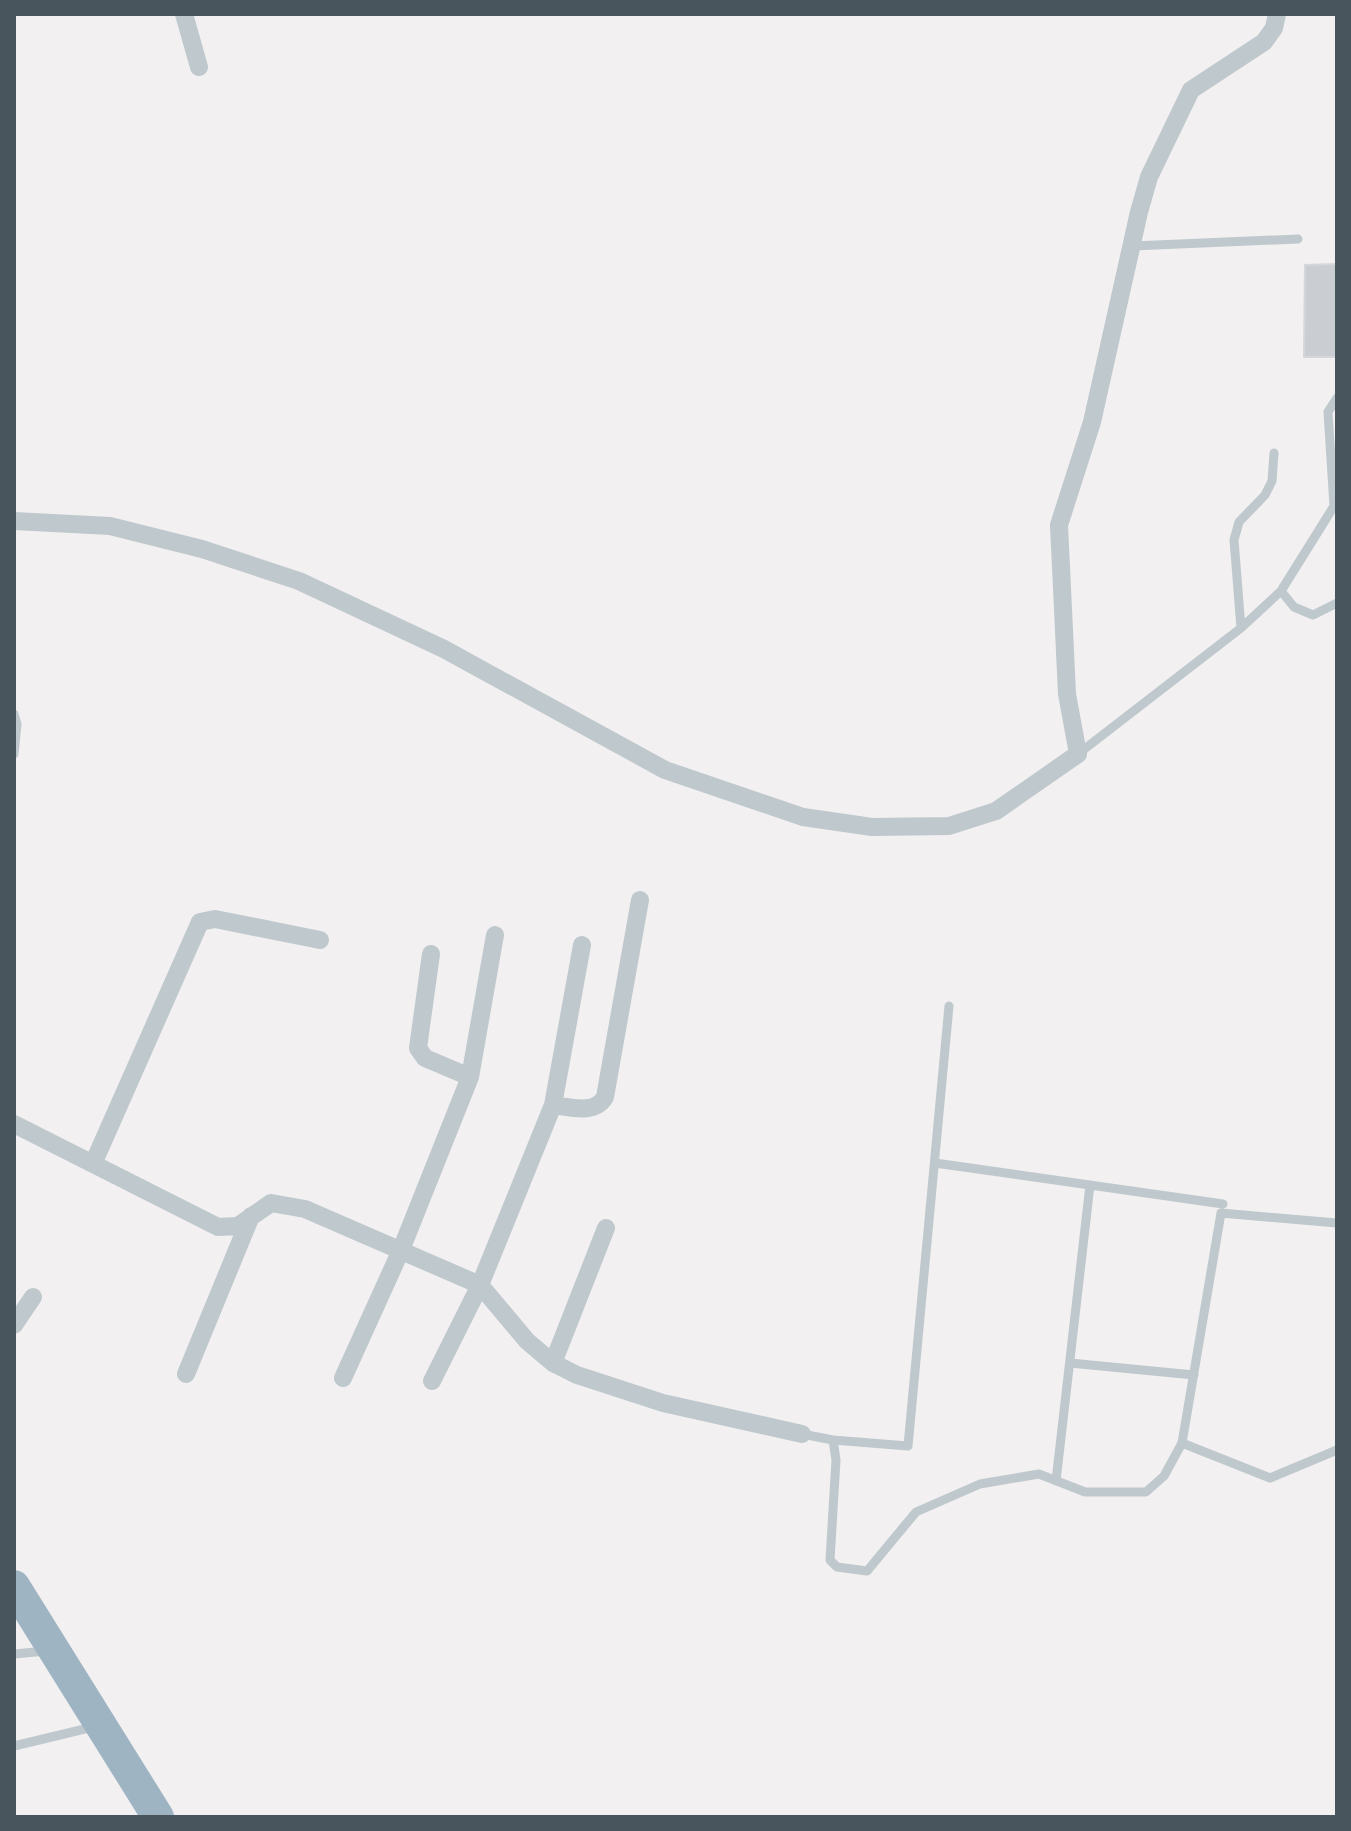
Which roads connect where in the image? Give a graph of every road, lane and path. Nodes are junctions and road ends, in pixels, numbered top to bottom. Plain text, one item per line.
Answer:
1 (184, 14) edge
2 (1277, 14) edge
3 (199, 67) dead end
4 (1298, 239) dead end
5 (1133, 246) junction
6 (1337, 398) edge
7 (1274, 453) dead end
8 (1335, 506) edge
9 (14, 521) edge
10 (1281, 591) junction
11 (1337, 603) edge
12 (1241, 628) junction
13 (14, 714) edge
14 (14, 754) edge
15 (1078, 754) junction
16 (640, 900) dead end
17 (495, 935) dead end
18 (320, 940) dead end
19 (582, 945) dead end
20 (431, 954) dead end
21 (949, 1006) dead end
22 (470, 1077) junction
23 (553, 1105) junction
24 (14, 1124) edge
25 (935, 1163) junction
26 (93, 1164) junction
27 (1090, 1185) junction
28 (1223, 1204) dead end
29 (251, 1216) junction
30 (1337, 1223) edge
31 (606, 1228) dead end
32 (401, 1250) junction
33 (480, 1285) junction
34 (33, 1297) dead end
35 (14, 1325) edge
36 (553, 1363) junction
37 (1070, 1363) junction
38 (186, 1374) dead end
39 (1194, 1375) junction
40 (343, 1378) dead end
41 (432, 1381) dead end
42 (802, 1434) joint
43 (833, 1440) junction
44 (1182, 1443) junction
45 (1337, 1450) edge
46 (1056, 1481) junction
47 (14, 1586) edge
48 (53, 1650) junction
49 (14, 1654) edge
50 (100, 1725) junction
51 (14, 1746) edge
52 (151, 1814) edge

1 - 3 street
2 - 5 street
4 - 5 lane
5 - 15 street
6 - 8 lane
7 - 12 lane
8 - 10 lane
9 - 15 street
10 - 11 lane
10 - 12 lane
12 - 15 lane
13 - 14 lane
16 - 23 street
17 - 22 street
18 - 26 street
19 - 23 street
20 - 22 street
21 - 25 lane
22 - 32 street
23 - 33 street
24 - 26 street
25 - 27 lane
25 - 43 lane
26 - 29 street
27 - 28 lane
27 - 37 lane
29 - 32 street
29 - 38 street
30 - 39 lane
31 - 36 street
32 - 33 street
32 - 40 street
33 - 36 street
33 - 41 street
34 - 35 street
36 - 42 street
37 - 39 lane
37 - 46 lane
39 - 44 lane
42 - 43 lane
43 - 46 lane
44 - 45 lane
44 - 46 lane
47 - 48 highway
48 - 49 lane
48 - 50 highway
50 - 51 lane
50 - 52 highway

